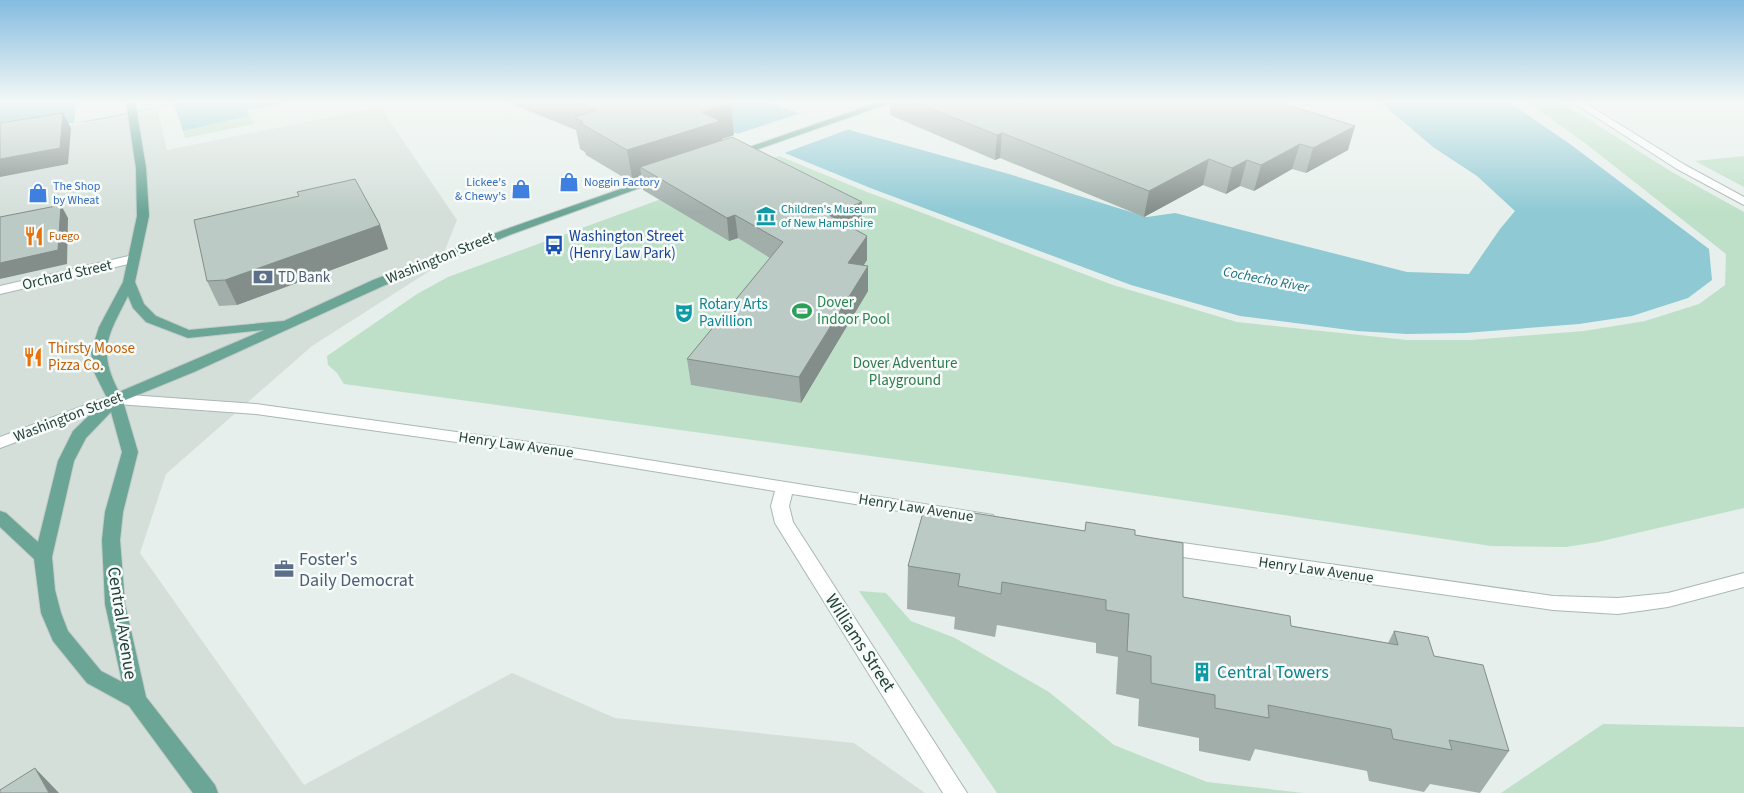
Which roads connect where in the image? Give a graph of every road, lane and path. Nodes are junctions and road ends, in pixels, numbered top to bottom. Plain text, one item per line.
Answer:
1 (136, 138) edge
2 (782, 138) edge
3 (1635, 138) edge
4 (722, 158) edge
5 (677, 174) edge
6 (1744, 202) edge
7 (133, 259) junction
8 (129, 282) junction
9 (0, 290) edge
10 (292, 323) junction
11 (116, 399) junction
12 (0, 443) edge
13 (785, 487) junction
14 (0, 517) edge
15 (1000, 522) edge
16 (1141, 544) edge
17 (43, 557) junction
18 (1744, 580) edge
19 (136, 700) junction
20 (207, 793) edge
21 (956, 793) edge

1 - 7 main road, Central Avenue
2 - 4 main road
3 - 6 street
5 - 10 main road, Washington Street
7 - 8 main road, Central Avenue
7 - 9 street, Orchard Street
8 - 10 main road
8 - 11 main road, Central Avenue
10 - 11 main road, Washington Street
11 - 12 street, Washington Street
11 - 13 street, Henry Law Avenue
11 - 17 main road, Central Avenue
11 - 19 main road, Central Avenue
13 - 15 street, Henry Law Avenue
13 - 21 street, Williams Street
14 - 17 main road
16 - 18 street, Henry Law Avenue
17 - 19 main road, Central Avenue
19 - 20 main road, Central Avenue

